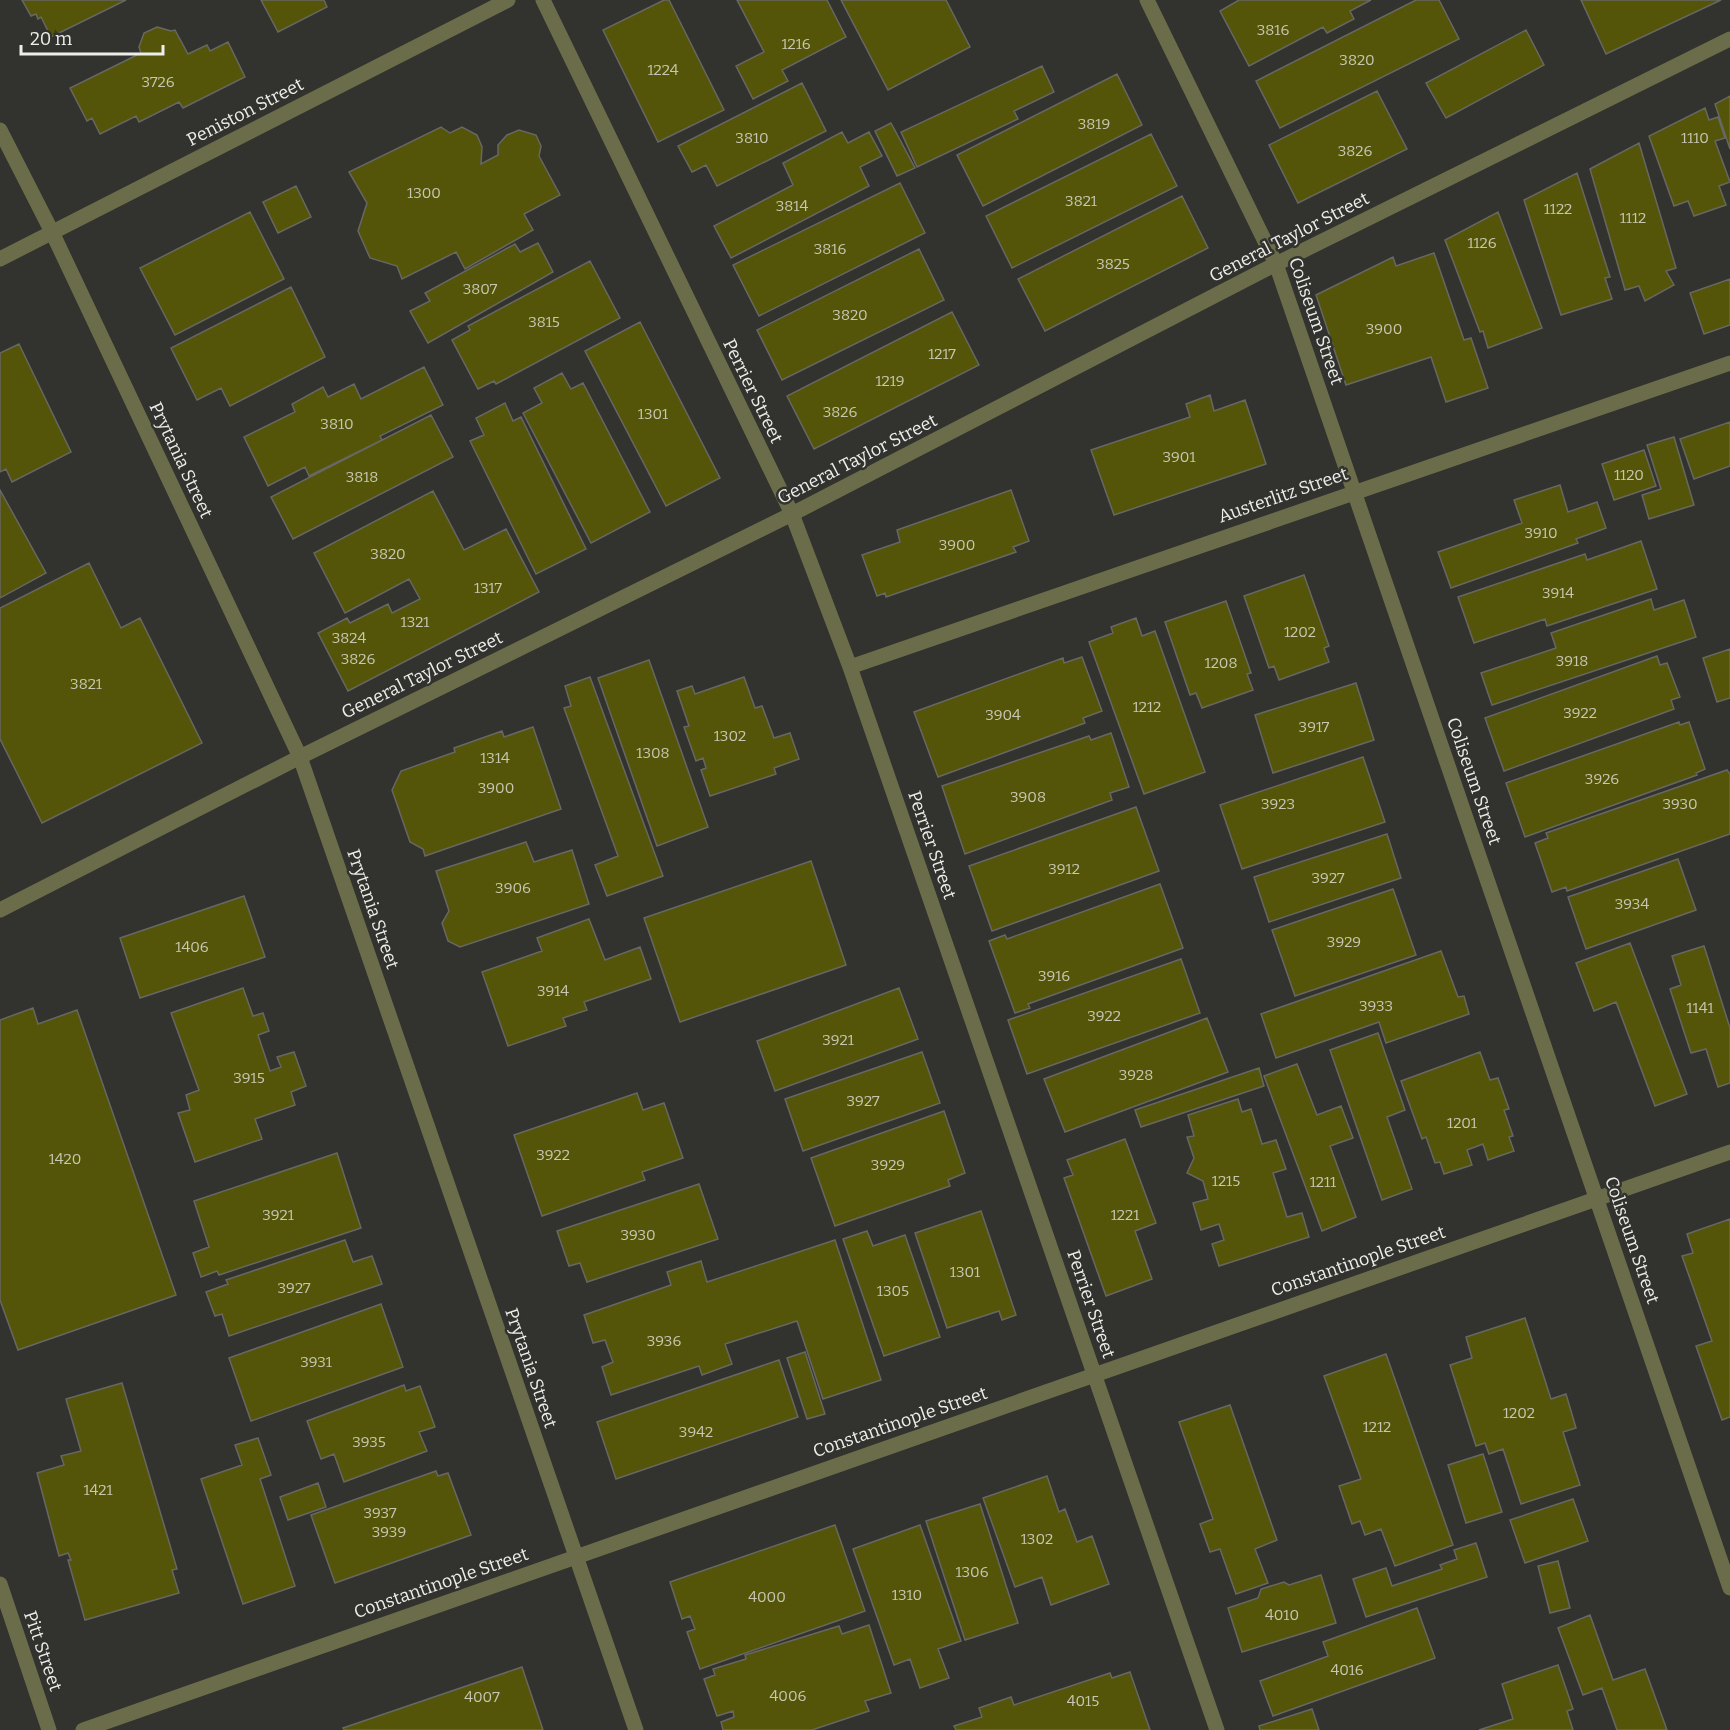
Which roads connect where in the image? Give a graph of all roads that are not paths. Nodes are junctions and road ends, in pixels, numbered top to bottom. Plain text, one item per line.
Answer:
1 (508, 0) edge
2 (543, 0) edge
3 (1147, 0) edge
4 (1730, 39) edge
5 (0, 130) edge
6 (52, 232) junction
7 (0, 259) edge
8 (1276, 264) junction
9 (1730, 363) edge
10 (1353, 492) junction
11 (792, 514) junction
12 (850, 667) junction
13 (300, 757) junction
14 (0, 910) edge
15 (1730, 1152) edge
16 (1597, 1198) junction
17 (1094, 1375) junction
18 (575, 1557) junction
19 (0, 1584) edge
20 (1730, 1588) edge
21 (49, 1730) edge
22 (83, 1730) edge
23 (636, 1730) edge
24 (1217, 1730) edge

1 - 6 street, Peniston Street
2 - 11 street, Perrier Street
3 - 8 street, Coliseum Street
4 - 8 street, General Taylor Street
5 - 6 street, Prytania Street
6 - 7 street, Peniston Street
6 - 13 street, Prytania Street
8 - 10 street, Coliseum Street
8 - 11 street, General Taylor Street
9 - 10 street, Austerlitz Street
10 - 12 street, Austerlitz Street
10 - 16 street, Coliseum Street
11 - 12 street, Perrier Street
11 - 13 street, General Taylor Street
12 - 17 street, Perrier Street
13 - 14 street, General Taylor Street
13 - 18 street, Prytania Street
15 - 16 street, Constantinople Street
16 - 17 street, Constantinople Street
16 - 20 street, Coliseum Street
17 - 18 street, Constantinople Street
17 - 24 street, Perrier Street
18 - 22 street, Constantinople Street
18 - 23 street, Prytania Street
19 - 21 street, Pitt Street

